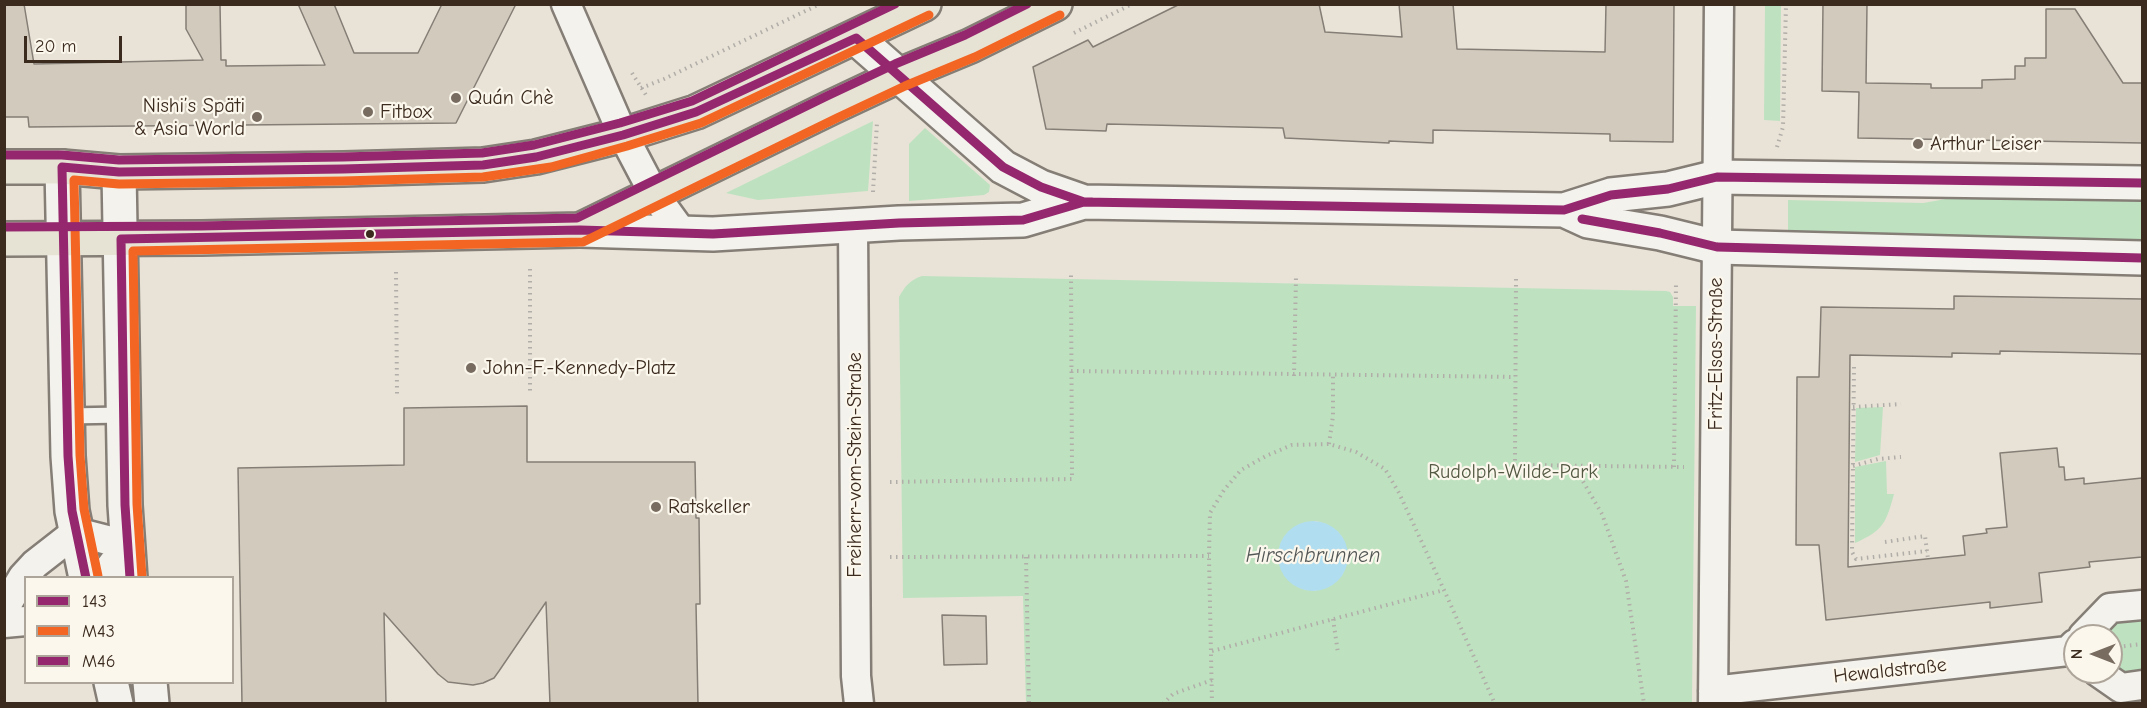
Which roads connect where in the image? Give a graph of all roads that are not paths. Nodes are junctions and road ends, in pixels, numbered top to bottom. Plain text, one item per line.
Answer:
1 (566, 4) edge
2 (924, 4) edge
3 (1055, 4) edge
4 (1719, 4) edge
5 (856, 38) junction
6 (900, 75) junction
7 (623, 135) junction
8 (4, 167) edge
9 (62, 167) junction
10 (119, 171) junction
11 (1717, 177) junction
12 (2142, 183) edge
13 (654, 194) junction
14 (1084, 202) junction
15 (1564, 210) junction
16 (853, 227) junction
17 (580, 230) junction
18 (683, 234) junction
19 (4, 239) edge
20 (64, 239) junction
21 (121, 239) junction
22 (1717, 247) junction
23 (2142, 258) edge
24 (123, 415) junction
25 (67, 416) junction
26 (76, 532) junction
27 (126, 545) junction
28 (86, 576) edge
29 (103, 576) edge
30 (130, 576) edge
31 (2142, 605) edge
32 (4, 609) edge
33 (24, 621) edge
34 (4, 623) edge
35 (2096, 624) edge
36 (2063, 649) edge
37 (111, 684) edge
38 (150, 684) edge
39 (2115, 684) edge
40 (2142, 685) edge
41 (1713, 697) edge
42 (116, 704) edge
43 (152, 704) edge
44 (859, 704) edge

1 - 7 street
2 - 5 main road
3 - 6 main road
4 - 11 street, Fritz-Elsas-Straße
5 - 6 street
5 - 7 main road
6 - 13 main road
6 - 14 street
7 - 10 main road
7 - 13 street
8 - 9 main road
9 - 10 main road
9 - 20 street
10 - 21 street
11 - 12 street
11 - 15 street
11 - 22 street, Fritz-Elsas-Straße
13 - 17 main road
13 - 18 street
14 - 15 street
14 - 16 street
15 - 22 street
16 - 18 street
16 - 44 street, Freiherr-vom-Stein-Straße
17 - 18 street
17 - 21 main road
19 - 20 main road
20 - 21 main road
20 - 25 street
21 - 24 street
22 - 23 street
22 - 41 street, Fritz-Elsas-Straße
24 - 25 lane
24 - 27 street
25 - 26 street
26 - 27 street
26 - 28 street
26 - 32 street
27 - 29 street
27 - 30 street
31 - 35 street, Hewaldstraße
33 - 34 street
36 - 41 street, Hewaldstraße
37 - 42 street
38 - 43 street
39 - 40 street

